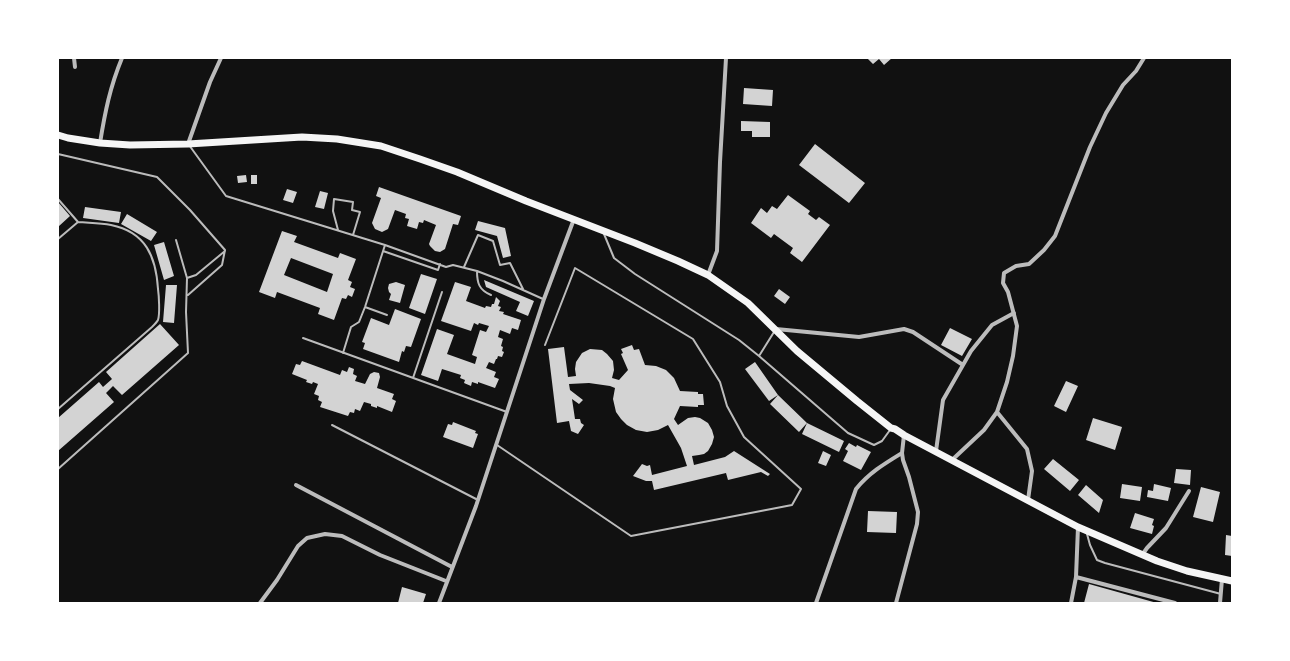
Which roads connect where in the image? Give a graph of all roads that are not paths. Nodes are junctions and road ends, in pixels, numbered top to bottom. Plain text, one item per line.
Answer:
1 (74, 58) edge
2 (122, 58) edge
3 (221, 58) edge
4 (726, 58) edge
5 (1144, 58) edge
6 (76, 67) dead end
7 (58, 135) edge
8 (100, 143) junction
9 (188, 144) junction
10 (58, 154) edge
11 (58, 200) edge
12 (574, 218) junction
13 (78, 222) junction
14 (338, 231) junction
15 (603, 231) junction
16 (353, 235) junction
17 (58, 239) edge
18 (176, 240) dead end
19 (385, 245) junction
20 (225, 250) junction
21 (383, 251) junction
22 (440, 264) junction
23 (464, 268) junction
24 (477, 271) junction
25 (708, 275) junction
26 (187, 278) junction
27 (523, 290) junction
28 (442, 292) dead end
29 (491, 294) dead end
30 (187, 295) junction
31 (544, 299) junction
32 (365, 307) junction
33 (1014, 313) junction
34 (387, 315) dead end
35 (776, 329) junction
36 (303, 338) dead end
37 (545, 345) dead end
38 (343, 353) junction
39 (759, 356) junction
40 (963, 365) junction
41 (413, 378) junction
42 (58, 409) edge
43 (507, 412) junction
44 (997, 412) junction
45 (332, 425) dead end
46 (892, 428) junction
47 (904, 435) junction
48 (496, 444) junction
49 (936, 451) junction
50 (902, 453) junction
51 (952, 460) junction
52 (58, 469) edge
53 (296, 485) dead end
54 (1189, 491) dead end
55 (478, 500) junction
56 (1028, 500) junction
57 (1078, 527) junction
58 (1086, 531) junction
59 (1142, 555) junction
60 (452, 567) junction
61 (1076, 577) junction
62 (1222, 580) junction
63 (446, 581) junction
64 (1232, 582) edge
65 (1221, 594) junction
66 (260, 603) edge
67 (439, 603) edge
68 (816, 603) edge
69 (896, 603) edge
70 (1071, 603) edge
71 (1175, 603) edge
72 (1220, 603) edge

1 - 6 street
2 - 8 street
3 - 9 street
4 - 25 street
5 - 33 street
7 - 8 main road
8 - 9 main road
9 - 12 main road
9 - 14 lane
10 - 20 lane
11 - 13 lane
12 - 15 main road
12 - 31 street
13 - 17 lane
13 - 42 lane
14 - 16 lane
14 - 16 lane
15 - 25 main road
15 - 39 lane
16 - 19 lane
18 - 26 lane
19 - 21 lane
19 - 22 lane
20 - 26 lane
20 - 30 lane
21 - 22 lane
21 - 32 lane
22 - 23 lane
23 - 24 lane
23 - 27 lane
24 - 27 lane
24 - 29 lane
25 - 35 main road
26 - 30 lane
27 - 31 lane
28 - 41 lane
30 - 52 lane
31 - 43 street
32 - 34 lane
32 - 38 lane
33 - 40 street
33 - 44 street
35 - 39 lane
35 - 40 street
35 - 46 main road
36 - 38 lane
37 - 48 lane
38 - 41 lane
39 - 46 lane
40 - 49 street
41 - 43 lane
43 - 48 street
44 - 51 street
44 - 56 street
45 - 55 lane
46 - 47 main road
47 - 49 main road
47 - 50 street
48 - 55 street
49 - 51 main road
50 - 68 street
50 - 69 street
51 - 56 main road
53 - 60 street
54 - 59 street
55 - 60 street
56 - 57 main road
57 - 58 main road
57 - 61 street
58 - 59 main road
58 - 65 lane
59 - 62 main road
60 - 63 street
61 - 70 street
61 - 71 street
62 - 64 main road
62 - 65 street
63 - 66 street
63 - 67 street
65 - 72 street

